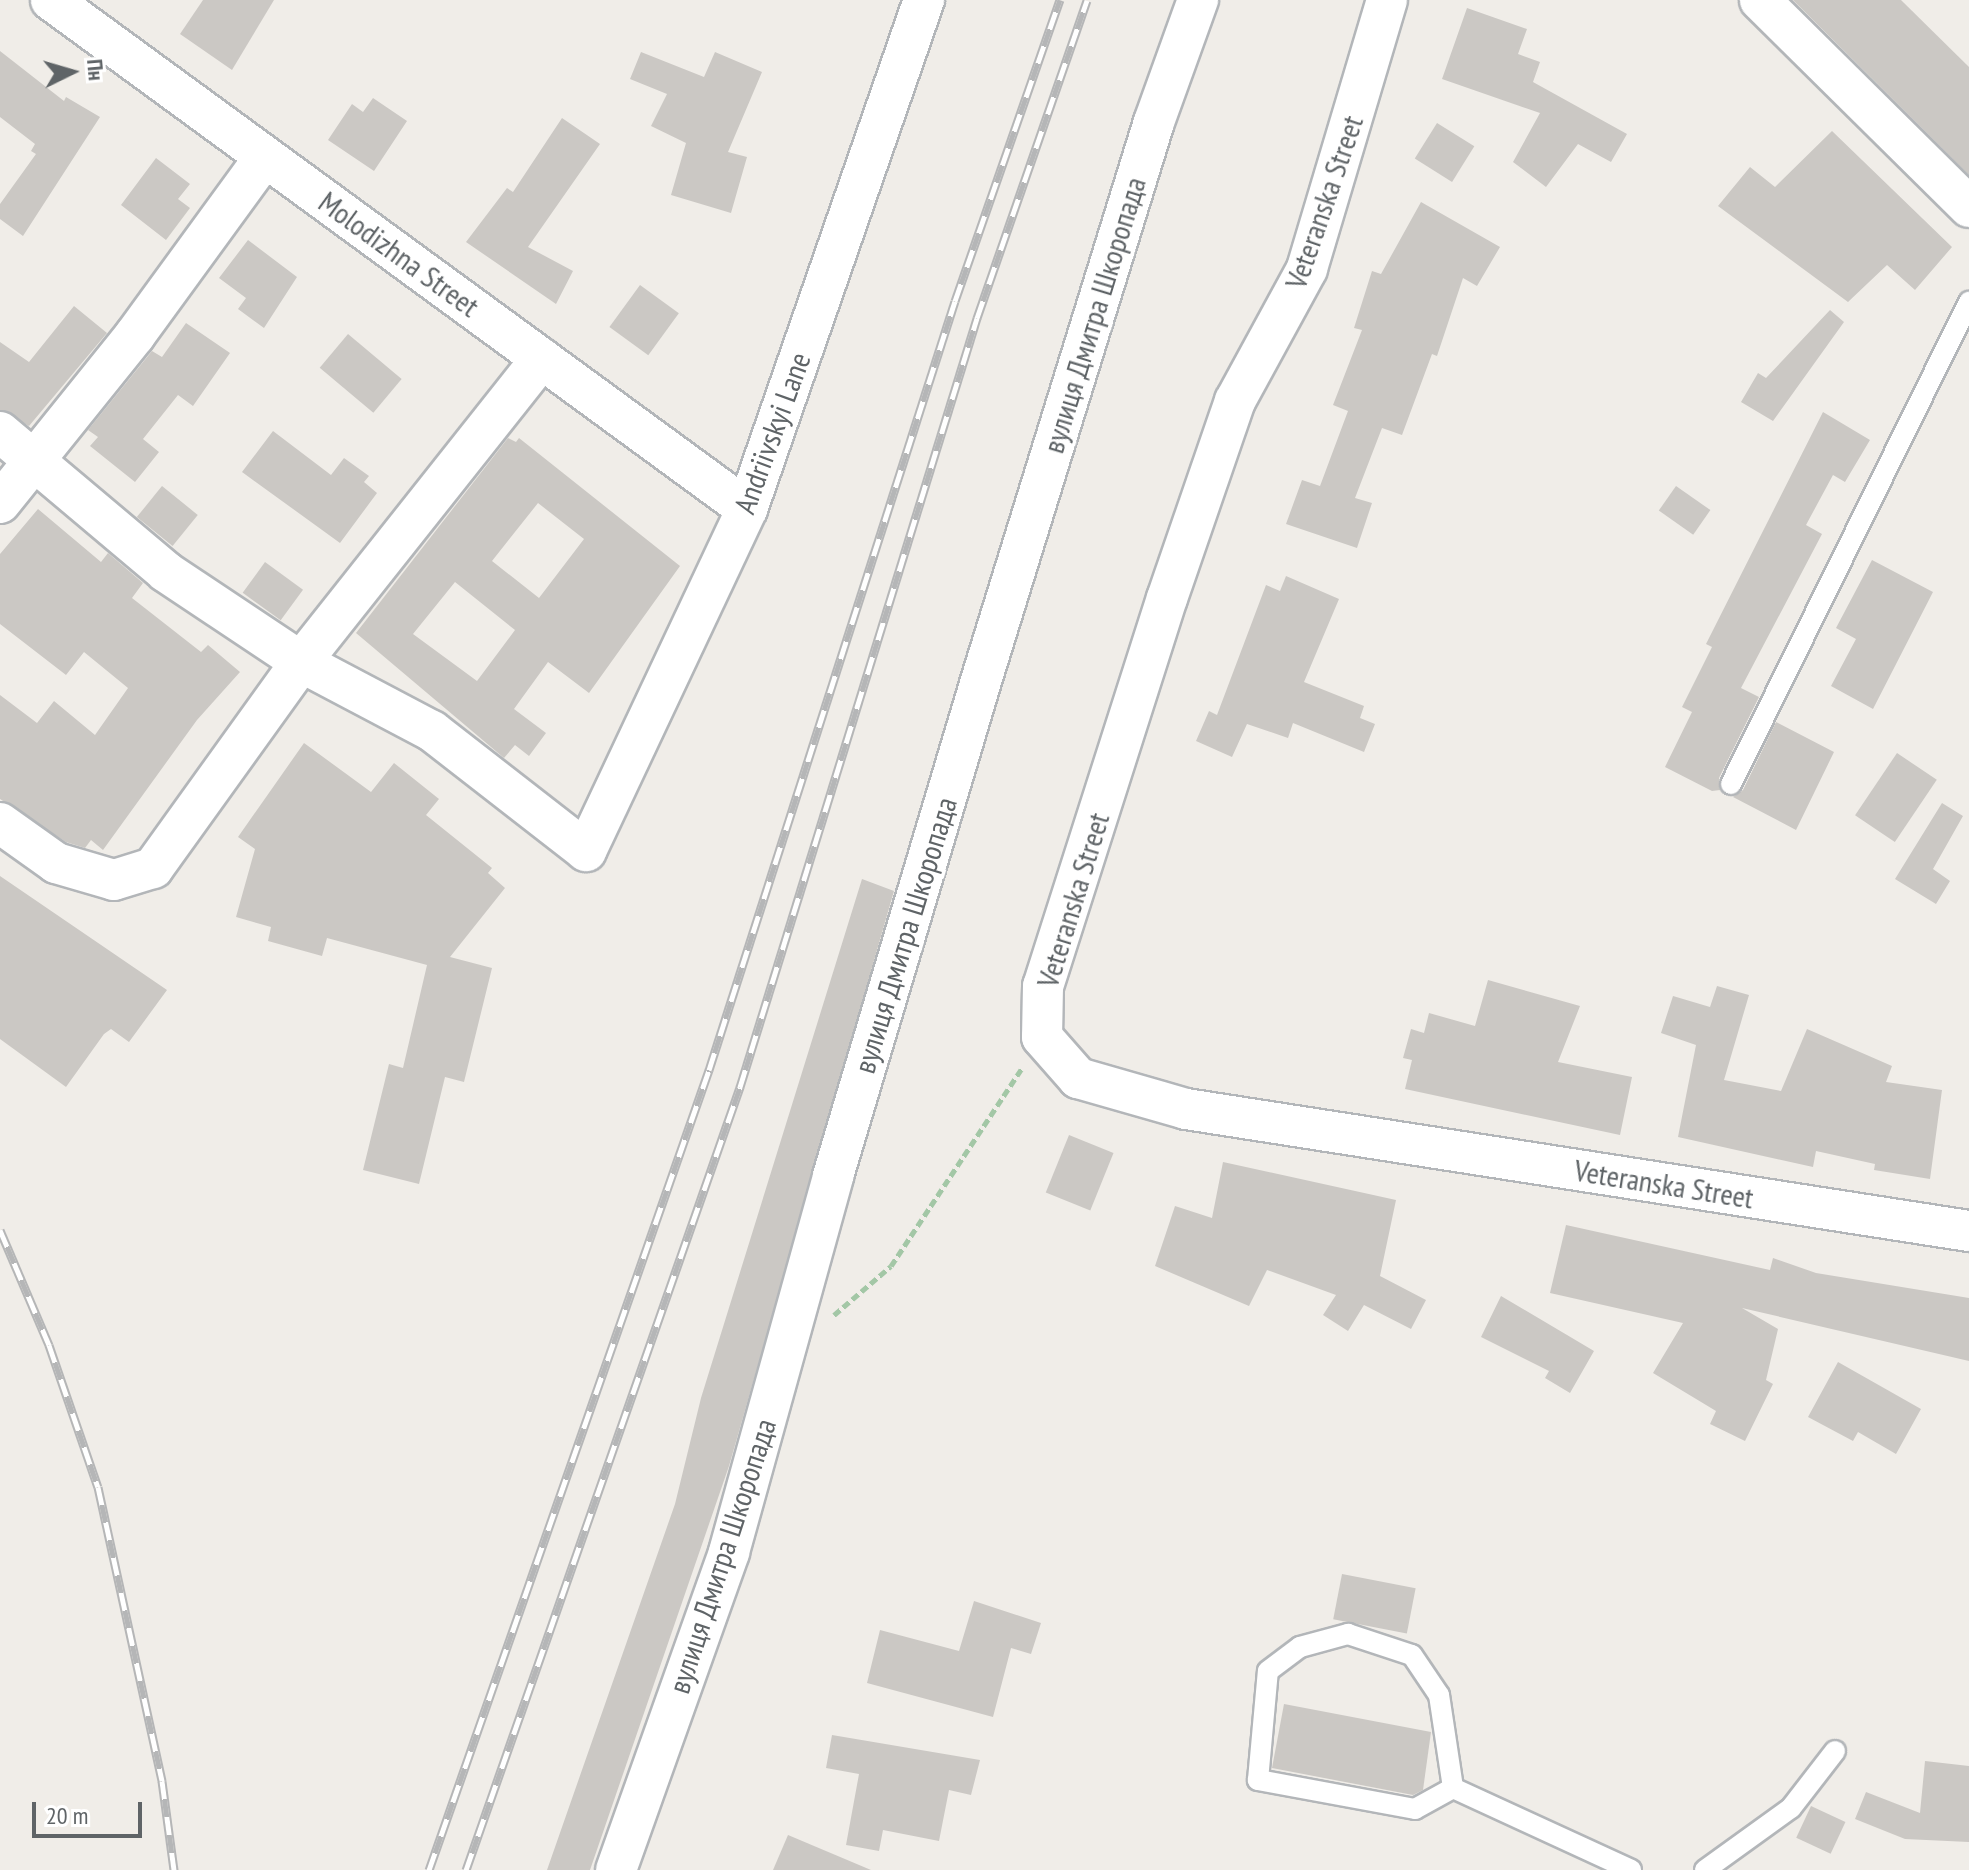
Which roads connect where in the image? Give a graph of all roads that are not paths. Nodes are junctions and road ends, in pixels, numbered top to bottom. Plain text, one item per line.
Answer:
1 (51, 0) edge
2 (924, 0) edge
3 (1198, 0) edge
4 (1387, 0) edge
5 (1760, 0) edge
6 (265, 157) junction
7 (1969, 207) edge
8 (1969, 302) edge
9 (541, 359) junction
10 (0, 432) edge
11 (36, 458) junction
12 (0, 503) edge
13 (747, 509) junction
14 (301, 662) junction
15 (1731, 784) dead end
16 (0, 823) edge
17 (1969, 1231) edge
18 (1835, 1751) dead end
19 (1453, 1788) junction
20 (616, 1870) edge
21 (1631, 1870) edge
22 (1705, 1870) edge

1 - 6 street, Molodizhna Street
2 - 13 street, Andriivskyi Lane
3 - 20 street, вулиця Дмитра Шкоропада
4 - 17 street, Veteranska Street
5 - 7 street
6 - 9 street, Molodizhna Street
6 - 11 street
8 - 15 lane
9 - 13 street, Molodizhna Street
9 - 14 street
10 - 11 street
11 - 12 street
11 - 14 street
13 - 14 street, Andriivskyi Lane
14 - 16 street
18 - 22 lane
19 - 19 lane
19 - 21 lane

